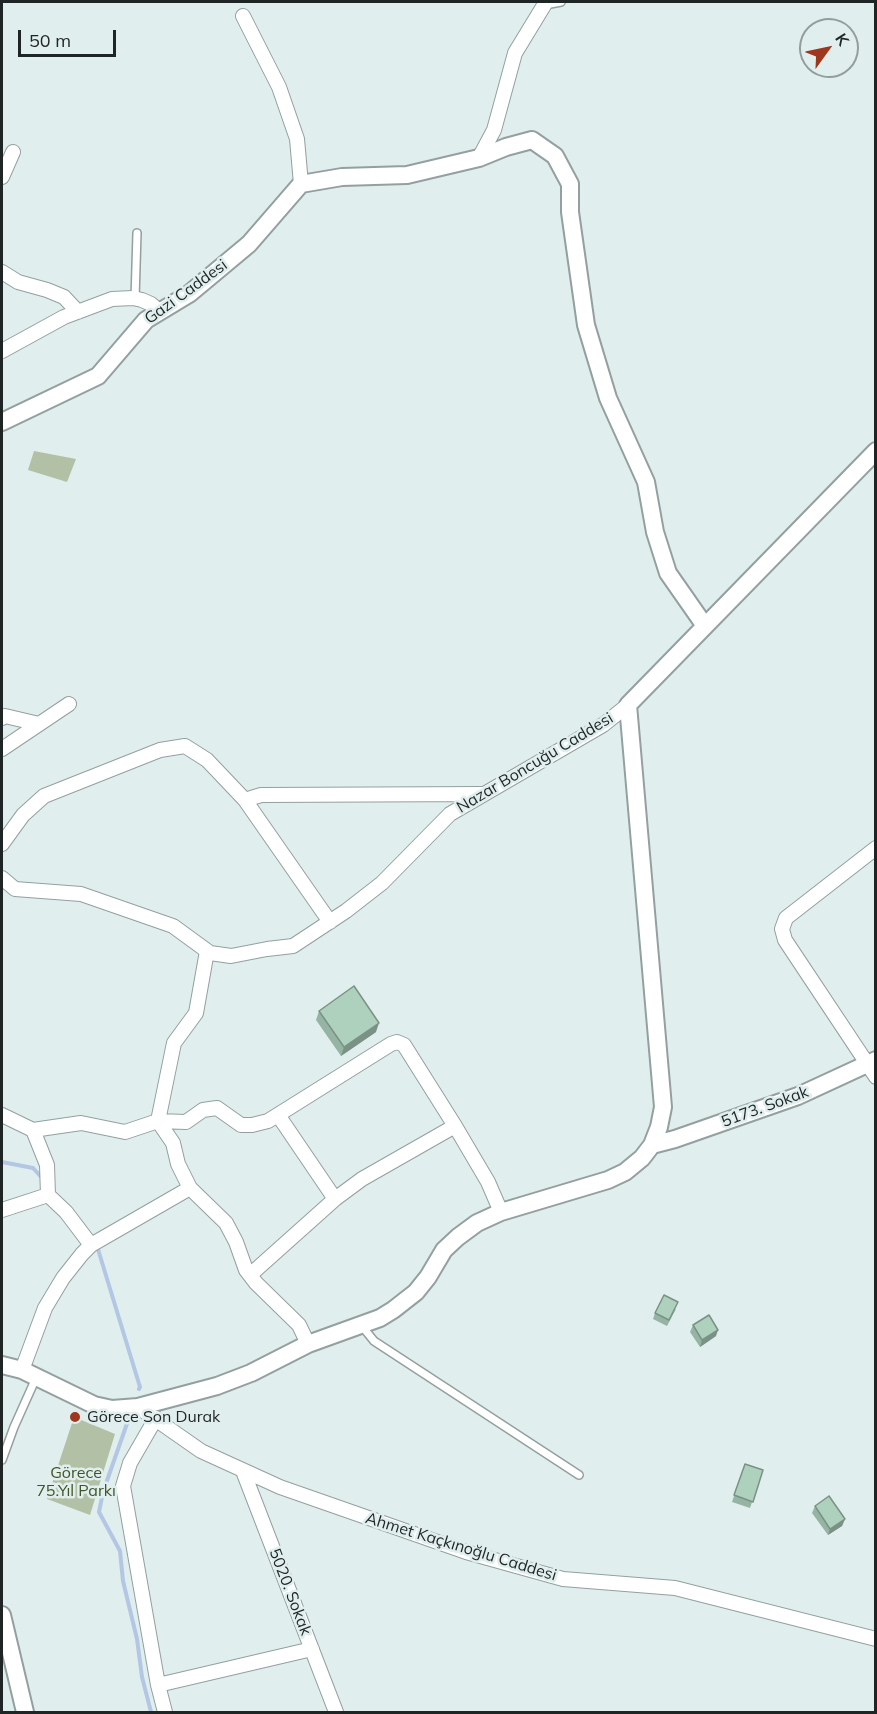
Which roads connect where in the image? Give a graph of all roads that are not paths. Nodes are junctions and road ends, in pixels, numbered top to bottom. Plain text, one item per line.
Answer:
1 (561, 2) edge
2 (546, 3) edge
3 (243, 16) dead end
4 (13, 152) dead end
5 (479, 158) junction
6 (2, 177) edge
7 (301, 184) junction
8 (136, 233) dead end
9 (2, 272) edge
10 (135, 299) junction
11 (159, 311) junction
12 (78, 312) junction
13 (2, 351) edge
14 (2, 422) edge
15 (876, 450) edge
16 (705, 626) junction
17 (69, 704) dead end
18 (628, 705) junction
19 (2, 718) edge
20 (39, 724) junction
21 (2, 749) edge
22 (484, 794) junction
23 (245, 800) junction
24 (2, 844) edge
25 (876, 848) edge
26 (2, 878) edge
27 (330, 922) junction
28 (207, 951) junction
29 (873, 1067) edge
30 (2, 1115) edge
31 (278, 1115) junction
32 (158, 1121) junction
33 (455, 1126) junction
34 (33, 1130) junction
35 (652, 1145) junction
36 (48, 1188) junction
37 (190, 1188) junction
38 (335, 1199) junction
39 (2, 1210) edge
40 (501, 1212) junction
41 (91, 1245) junction
42 (250, 1275) junction
43 (361, 1325) junction
44 (308, 1344) junction
45 (2, 1365) edge
46 (29, 1374) junction
47 (138, 1407) junction
48 (156, 1418) junction
49 (2, 1460) edge
50 (243, 1471) junction
51 (579, 1475) dead end
52 (2, 1615) edge
53 (876, 1639) edge
54 (312, 1649) junction
55 (158, 1685) junction
56 (25, 1713) edge
57 (165, 1713) edge
58 (336, 1713) edge

1 - 2 lane
2 - 5 street
3 - 7 street
4 - 6 street
5 - 7 street
5 - 16 street
7 - 11 street, Gazi Caddesi
8 - 10 lane
9 - 12 street
10 - 11 street
10 - 12 street
11 - 14 street, Gazi Caddesi
12 - 13 street
15 - 16 street, Nazar Boncuğu Caddesi
16 - 18 street, Nazar Boncuğu Caddesi
17 - 20 street
18 - 22 street, Nazar Boncuğu Caddesi
18 - 35 street
19 - 20 street
20 - 21 street
22 - 23 street
22 - 27 street, Nazar Boncuğu Caddesi
23 - 24 street
23 - 27 street
25 - 29 street
26 - 28 street
27 - 28 street, Nazar Boncuğu Caddesi
28 - 32 street
29 - 35 street, 5173. Sokak
30 - 34 street
31 - 32 street
31 - 33 street
31 - 38 street
32 - 34 street
32 - 37 street
33 - 38 street
33 - 40 street
34 - 36 street
35 - 40 street
36 - 39 street
36 - 41 street
37 - 41 street
37 - 42 street
38 - 42 street
40 - 43 street
41 - 46 street
42 - 44 street
43 - 44 street
43 - 51 lane
44 - 47 street
45 - 46 street
46 - 47 street
46 - 49 lane
47 - 48 street, Ahmet Kaçkınoğlu Caddesi
48 - 50 street, Ahmet Kaçkınoğlu Caddesi
48 - 55 street
50 - 53 street, Ahmet Kaçkınoğlu Caddesi
50 - 54 street, 5020. Sokak
52 - 56 street
54 - 55 street
54 - 58 street, 5020. Sokak
55 - 57 street

